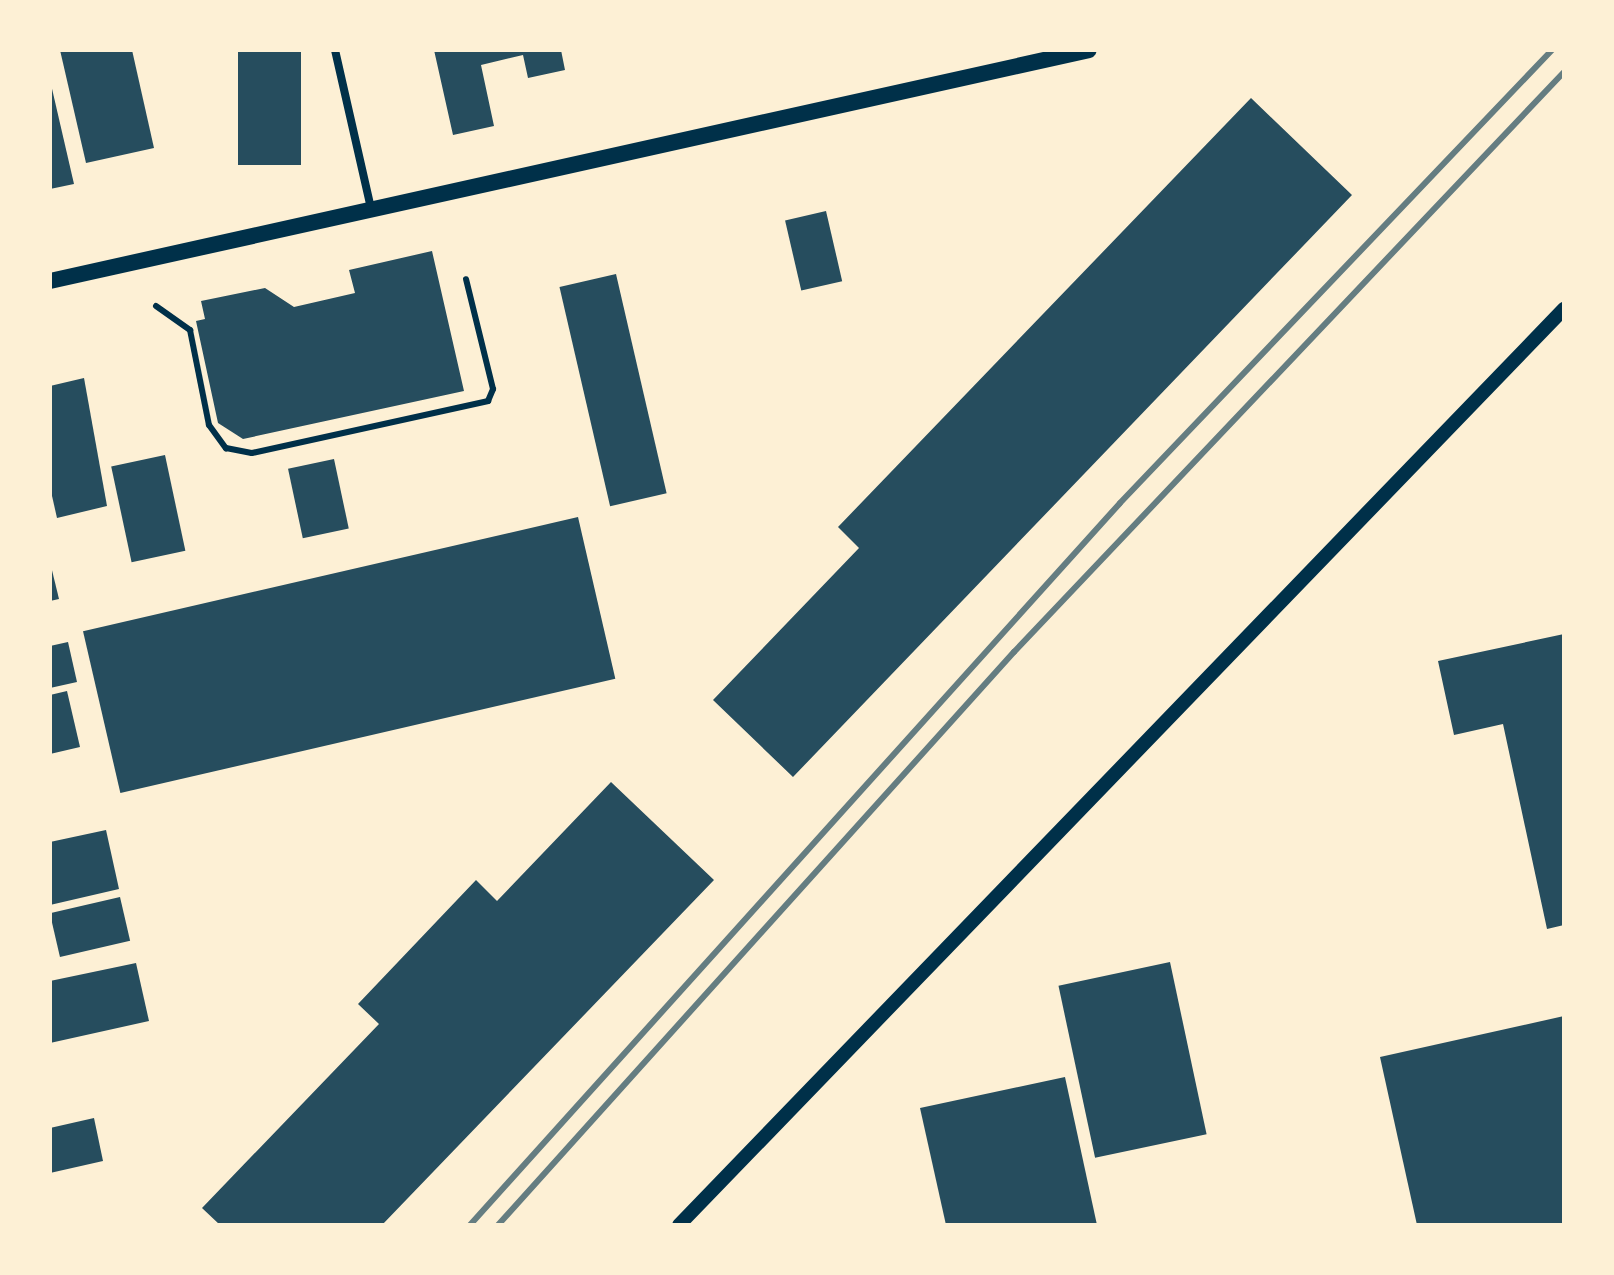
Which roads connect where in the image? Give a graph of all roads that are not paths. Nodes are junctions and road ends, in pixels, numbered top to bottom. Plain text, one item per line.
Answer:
1 (335, 50) edge
2 (1089, 50) edge
3 (371, 210) junction
4 (466, 279) dead end
5 (50, 281) edge
6 (156, 306) dead end
7 (1564, 309) edge
8 (679, 1225) edge

1 - 3 street
2 - 3 main road
3 - 5 main road
4 - 6 lane
7 - 8 street

